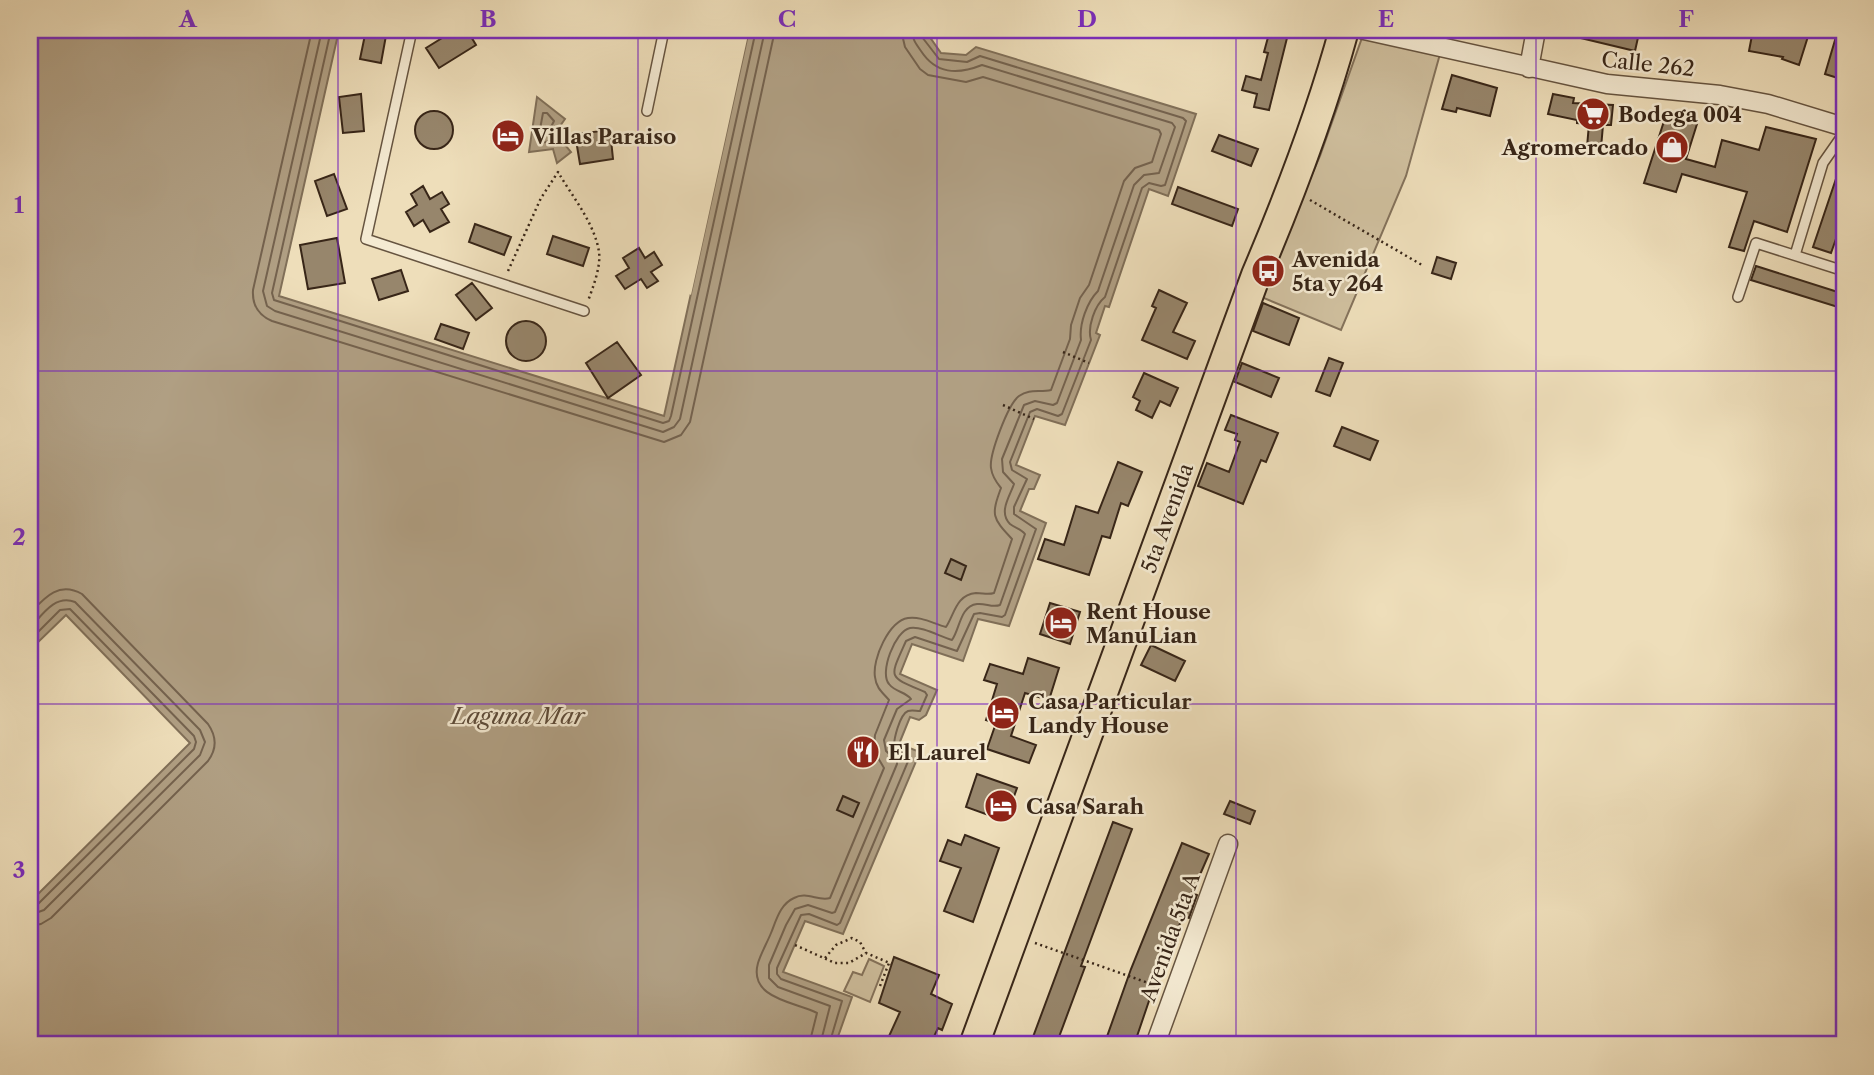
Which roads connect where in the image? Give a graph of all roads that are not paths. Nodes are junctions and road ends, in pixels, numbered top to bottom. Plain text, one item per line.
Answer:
1 (412, 30) edge
2 (664, 30) edge
3 (1343, 30) edge
4 (1364, 30) edge
5 (1536, 30) edge
6 (1529, 68) junction
7 (647, 111) dead end
8 (1844, 130) edge
9 (1795, 256) junction
10 (1844, 271) edge
11 (1738, 297) dead end
12 (584, 310) road end
13 (1228, 844) dead end
14 (974, 1045) edge
15 (1155, 1045) edge

1 - 12 lane
2 - 7 lane
3 - 14 highway, 5ta Avenida
4 - 6 street, Calle 262
5 - 6 street
6 - 8 street, Calle 262
8 - 9 lane
9 - 10 lane
9 - 11 lane
13 - 15 street, Avenida 5ta A

